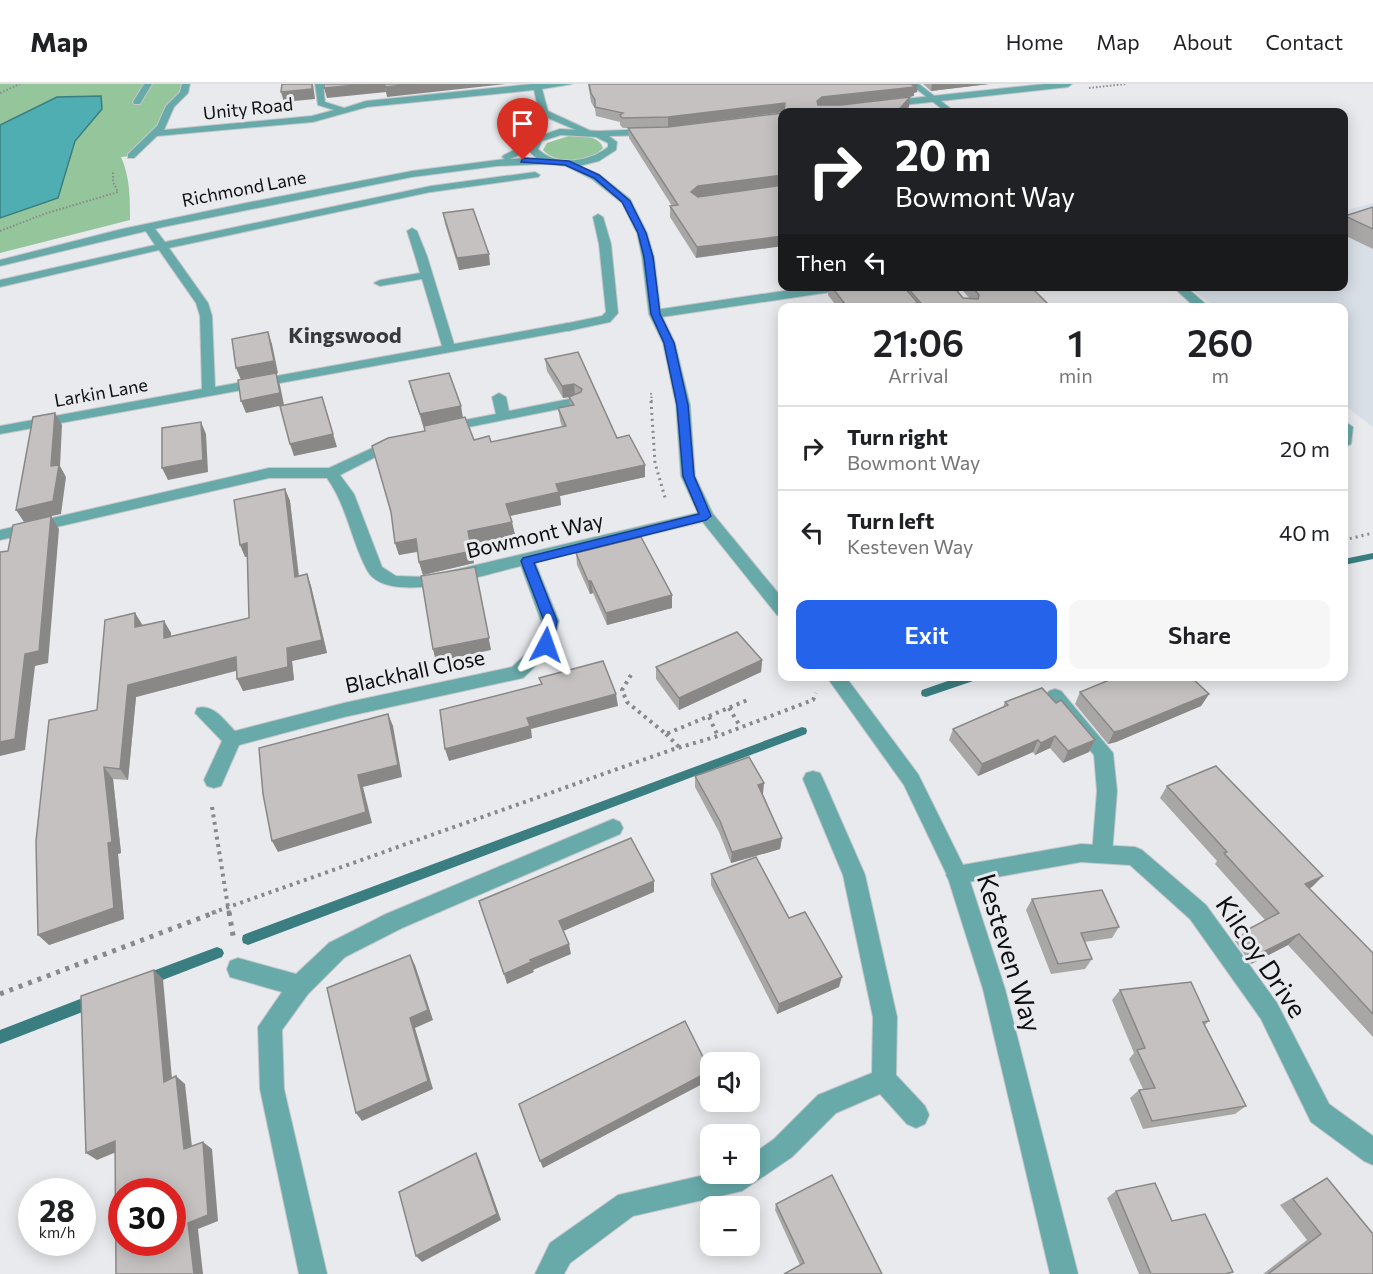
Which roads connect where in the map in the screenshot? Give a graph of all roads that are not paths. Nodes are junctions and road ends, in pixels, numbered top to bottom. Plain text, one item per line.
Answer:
1 (148, 84) edge
2 (186, 84) edge
3 (319, 84) edge
4 (568, 84) edge
5 (914, 84) edge
6 (1068, 84) edge
7 (536, 86) edge
8 (933, 99) junction
9 (137, 102) dead end
10 (877, 105) edge
11 (945, 108) edge
12 (342, 110) junction
13 (545, 113) junction
14 (586, 131) junction
15 (156, 134) junction
16 (598, 134) junction
17 (536, 142) junction
18 (617, 149) junction
19 (131, 156) road end
20 (553, 161) junction
21 (497, 162) junction
22 (566, 163) junction
23 (535, 175) dead end
24 (596, 177) junction
25 (598, 217) dead end
26 (148, 227) junction
27 (412, 231) dead end
28 (162, 246) junction
29 (0, 263) edge
30 (427, 275) junction
31 (380, 283) dead end
32 (0, 284) edge
33 (810, 291) edge
34 (1183, 291) edge
35 (1198, 303) edge
36 (655, 314) junction
37 (449, 347) junction
38 (209, 392) junction
39 (499, 397) dead end
40 (573, 402) edge
41 (503, 417) junction
42 (0, 430) edge
43 (427, 432) edge
44 (405, 436) edge
45 (331, 473) junction
46 (706, 516) junction
47 (0, 535) edge
48 (527, 561) junction
49 (778, 605) edge
50 (839, 681) edge
51 (1055, 696) dead end
52 (204, 713) dead end
53 (232, 739) junction
54 (813, 779) dead end
55 (214, 780) road end
56 (613, 828) dead end
57 (1102, 854) junction
58 (957, 875) junction
59 (238, 969) road end
60 (300, 986) junction
61 (884, 1080) junction
62 (916, 1116) dead end
63 (1373, 1152) edge
64 (760, 1164) edge
65 (723, 1184) edge
66 (313, 1274) edge
67 (549, 1274) edge
68 (1064, 1274) edge

1 - 9 street
2 - 15 street
3 - 12 street, Unity Road
4 - 7 street, Unity Road
5 - 8 street
6 - 8 street
7 - 12 street, Unity Road
7 - 13 street
8 - 10 street
8 - 11 street
12 - 15 street, Unity Road
13 - 14 street
13 - 17 street
14 - 16 street
14 - 17 street, Richmond Lane
15 - 19 street
16 - 18 street
16 - 18 street
17 - 20 street
17 - 21 street, Richmond Lane
18 - 22 street
18 - 24 street
20 - 21 street, Richmond Lane
20 - 22 street, Richmond Lane
21 - 26 street, Richmond Lane
22 - 24 street
23 - 28 street, Richmond Lane
24 - 36 street
25 - 37 street, Larkin Lane
26 - 28 street
26 - 29 street, Richmond Lane
27 - 30 street
28 - 32 street
28 - 38 street
30 - 31 street
30 - 37 street
33 - 36 street
34 - 35 street
36 - 46 street
37 - 38 street, Larkin Lane
38 - 42 street, Larkin Lane
39 - 41 street
40 - 41 street
41 - 43 street
44 - 45 street
45 - 47 street
45 - 48 street, Bowmont Way
46 - 48 street, Bowmont Way
46 - 49 street
48 - 53 street, Blackhall Close
50 - 58 street, Kesteven Way
51 - 57 street
52 - 53 street
53 - 55 street
54 - 61 street
56 - 60 street
57 - 58 street, Kilcoy Drive
57 - 63 street, Kilcoy Drive
58 - 68 street, Kesteven Way
59 - 60 street
60 - 66 street
61 - 62 street
61 - 64 street
65 - 67 street

